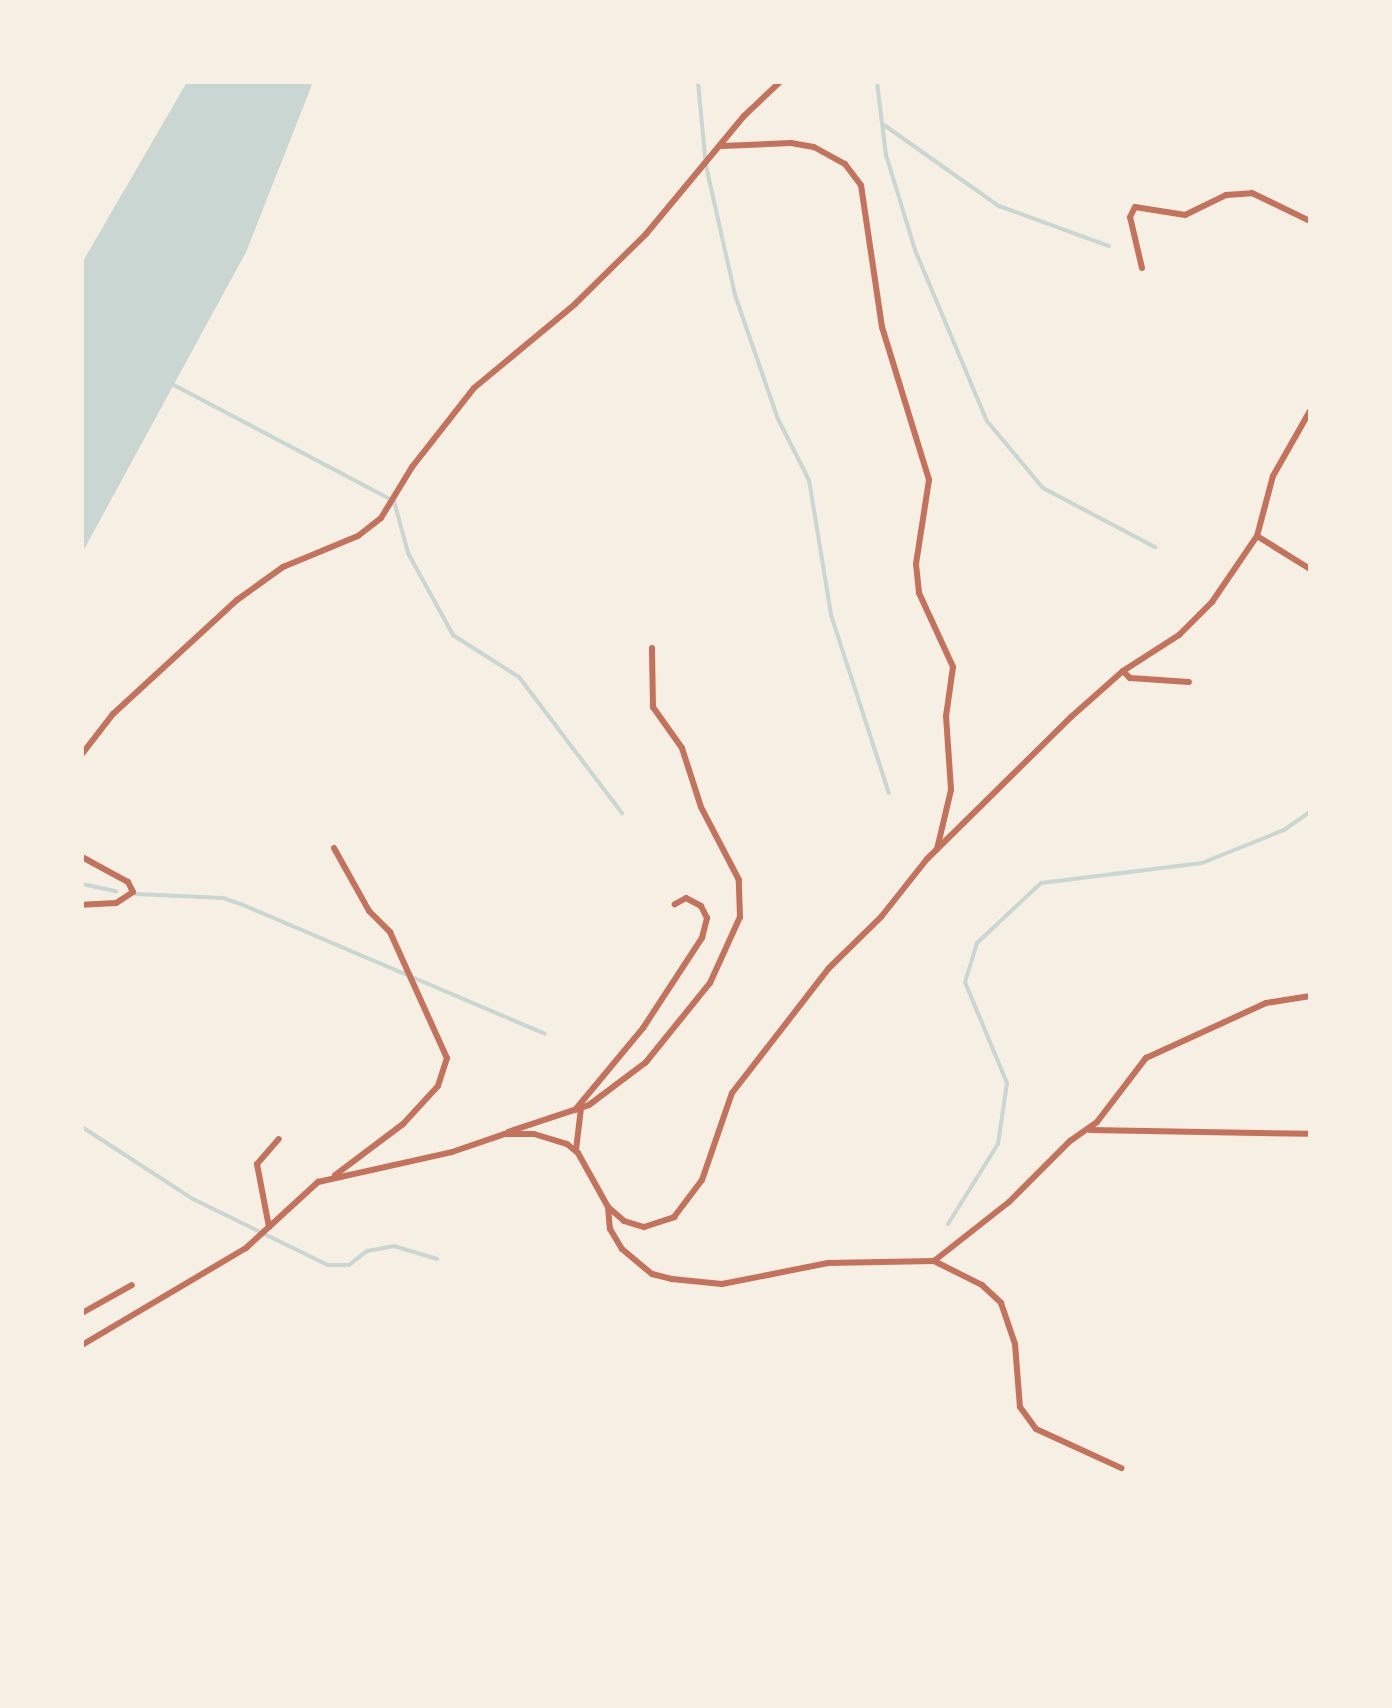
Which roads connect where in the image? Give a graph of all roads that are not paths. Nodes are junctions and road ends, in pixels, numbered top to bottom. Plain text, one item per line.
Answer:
1 (780, 82) edge
2 (722, 146) junction
3 (1310, 221) edge
4 (1142, 268) dead end
5 (1310, 411) edge
6 (1257, 536) junction
7 (1310, 569) edge
8 (652, 648) dead end
9 (1123, 671) junction
10 (1189, 682) dead end
11 (82, 754) edge
12 (334, 848) dead end
13 (937, 849) junction
14 (82, 857) edge
15 (675, 904) dead end
16 (82, 905) edge
17 (1310, 996) edge
18 (578, 1109) junction
19 (1088, 1130) junction
20 (505, 1134) junction
21 (1310, 1134) edge
22 (279, 1139) dead end
23 (576, 1150) junction
24 (335, 1175) junction
25 (608, 1207) junction
26 (269, 1227) junction
27 (934, 1261) junction
28 (132, 1285) dead end
29 (82, 1313) edge
30 (82, 1345) edge
31 (1121, 1468) dead end

1 - 2 street
2 - 11 street
2 - 13 street
3 - 4 street
5 - 6 street
6 - 7 street
6 - 9 street
8 - 18 street
9 - 10 street
9 - 13 street
12 - 24 street
13 - 25 street
14 - 16 street
15 - 18 street
17 - 19 street
18 - 20 street
18 - 23 street
19 - 21 street
19 - 27 street
20 - 23 street
20 - 24 street
22 - 26 street
23 - 25 street
24 - 26 street
25 - 27 street
26 - 30 street
27 - 31 street
28 - 29 street

